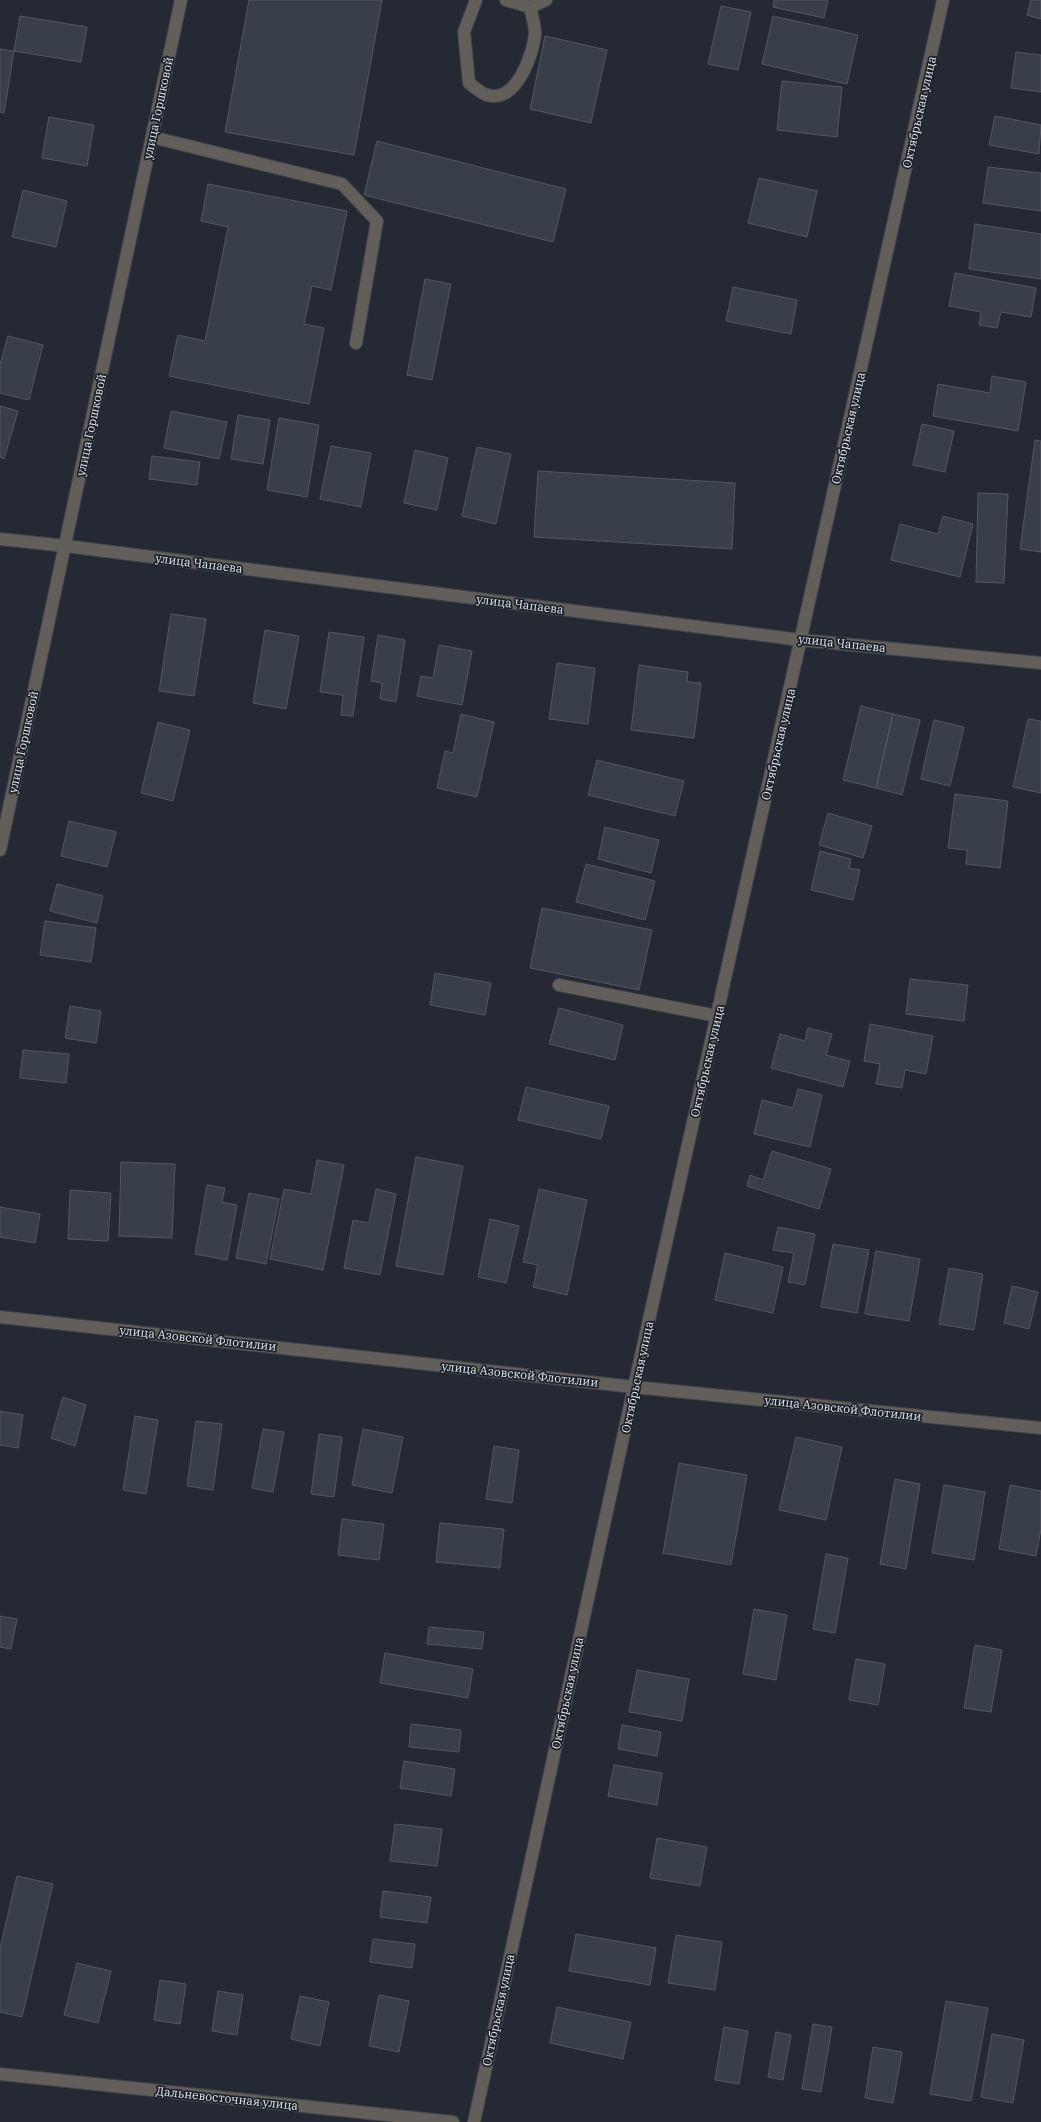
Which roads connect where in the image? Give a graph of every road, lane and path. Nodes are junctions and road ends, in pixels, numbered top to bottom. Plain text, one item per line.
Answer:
1 (181, 0) edge
2 (476, 0) edge
3 (506, 0) edge
4 (546, 0) edge
5 (944, 0) edge
6 (530, 7) junction
7 (152, 137) junction
8 (356, 343) dead end
9 (0, 539) edge
10 (66, 546) junction
11 (801, 640) junction
12 (1041, 663) edge
13 (0, 850) edge
14 (559, 984) dead end
15 (717, 1016) junction
16 (0, 1316) edge
17 (634, 1387) junction
18 (1041, 1428) edge
19 (0, 2074) edge
20 (453, 2122) edge
21 (474, 2122) edge

1 - 7 street, улица Горшковой
2 - 6 street
3 - 6 street
4 - 6 street
5 - 11 street, Октябрьская улица
7 - 8 street
7 - 10 street, улица Горшковой
9 - 10 street, улица Чапаева
10 - 11 street, улица Чапаева
10 - 13 street, улица Горшковой
11 - 12 street, улица Чапаева
11 - 15 street, Октябрьская улица
14 - 15 street
15 - 17 street, Октябрьская улица
16 - 17 street, улица Азовской Флотилии
17 - 18 street, улица Азовской Флотилии
17 - 21 street, Октябрьская улица
19 - 20 street, Дальневосточная улица

